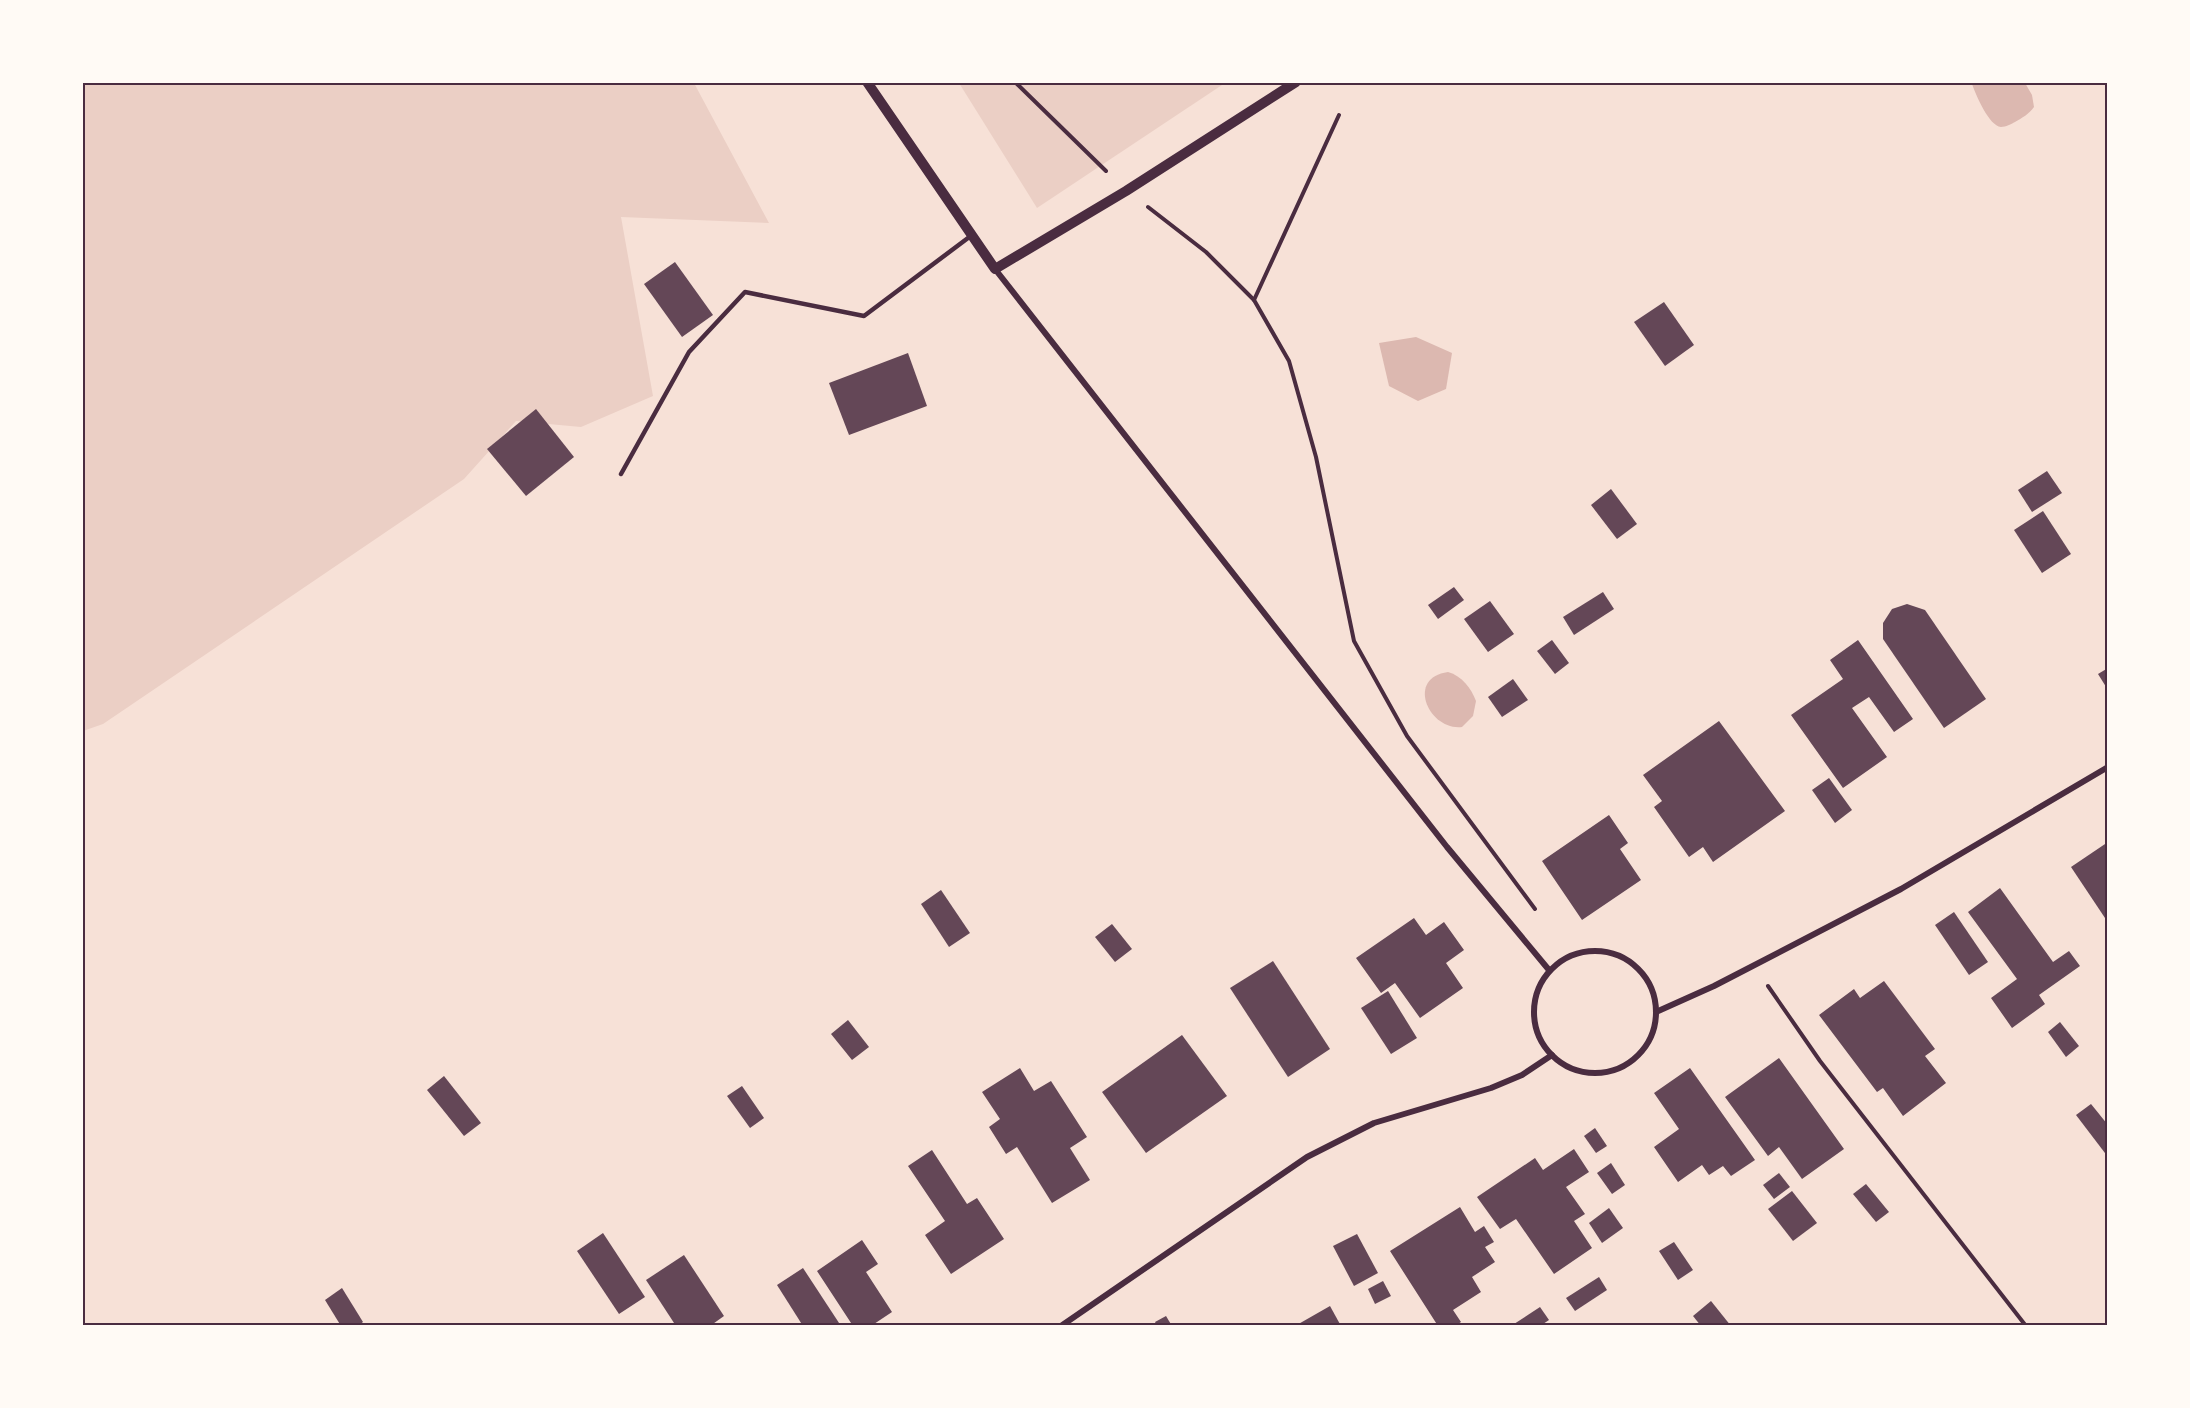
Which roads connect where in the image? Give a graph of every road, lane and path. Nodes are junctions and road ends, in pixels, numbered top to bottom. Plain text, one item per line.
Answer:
1 (867, 82) edge
2 (1015, 82) edge
3 (1296, 82) edge
4 (1339, 116) dead end
5 (1109, 174) dead end
6 (1142, 203) dead end
7 (972, 236) junction
8 (995, 269) junction
9 (1254, 300) junction
10 (621, 474) dead end
11 (2108, 767) edge
12 (1541, 918) dead end
13 (1754, 965) junction
14 (1549, 970) junction
15 (1656, 1012) junction
16 (1552, 1055) junction
17 (1061, 1326) edge
18 (2026, 1326) edge

1 - 7 street
2 - 5 path
3 - 8 street
4 - 9 path
6 - 9 path
7 - 8 street
7 - 10 lane
8 - 14 street
9 - 12 path
11 - 13 street
13 - 15 street
13 - 18 path
14 - 15 street
14 - 16 street
15 - 16 street
16 - 17 street

